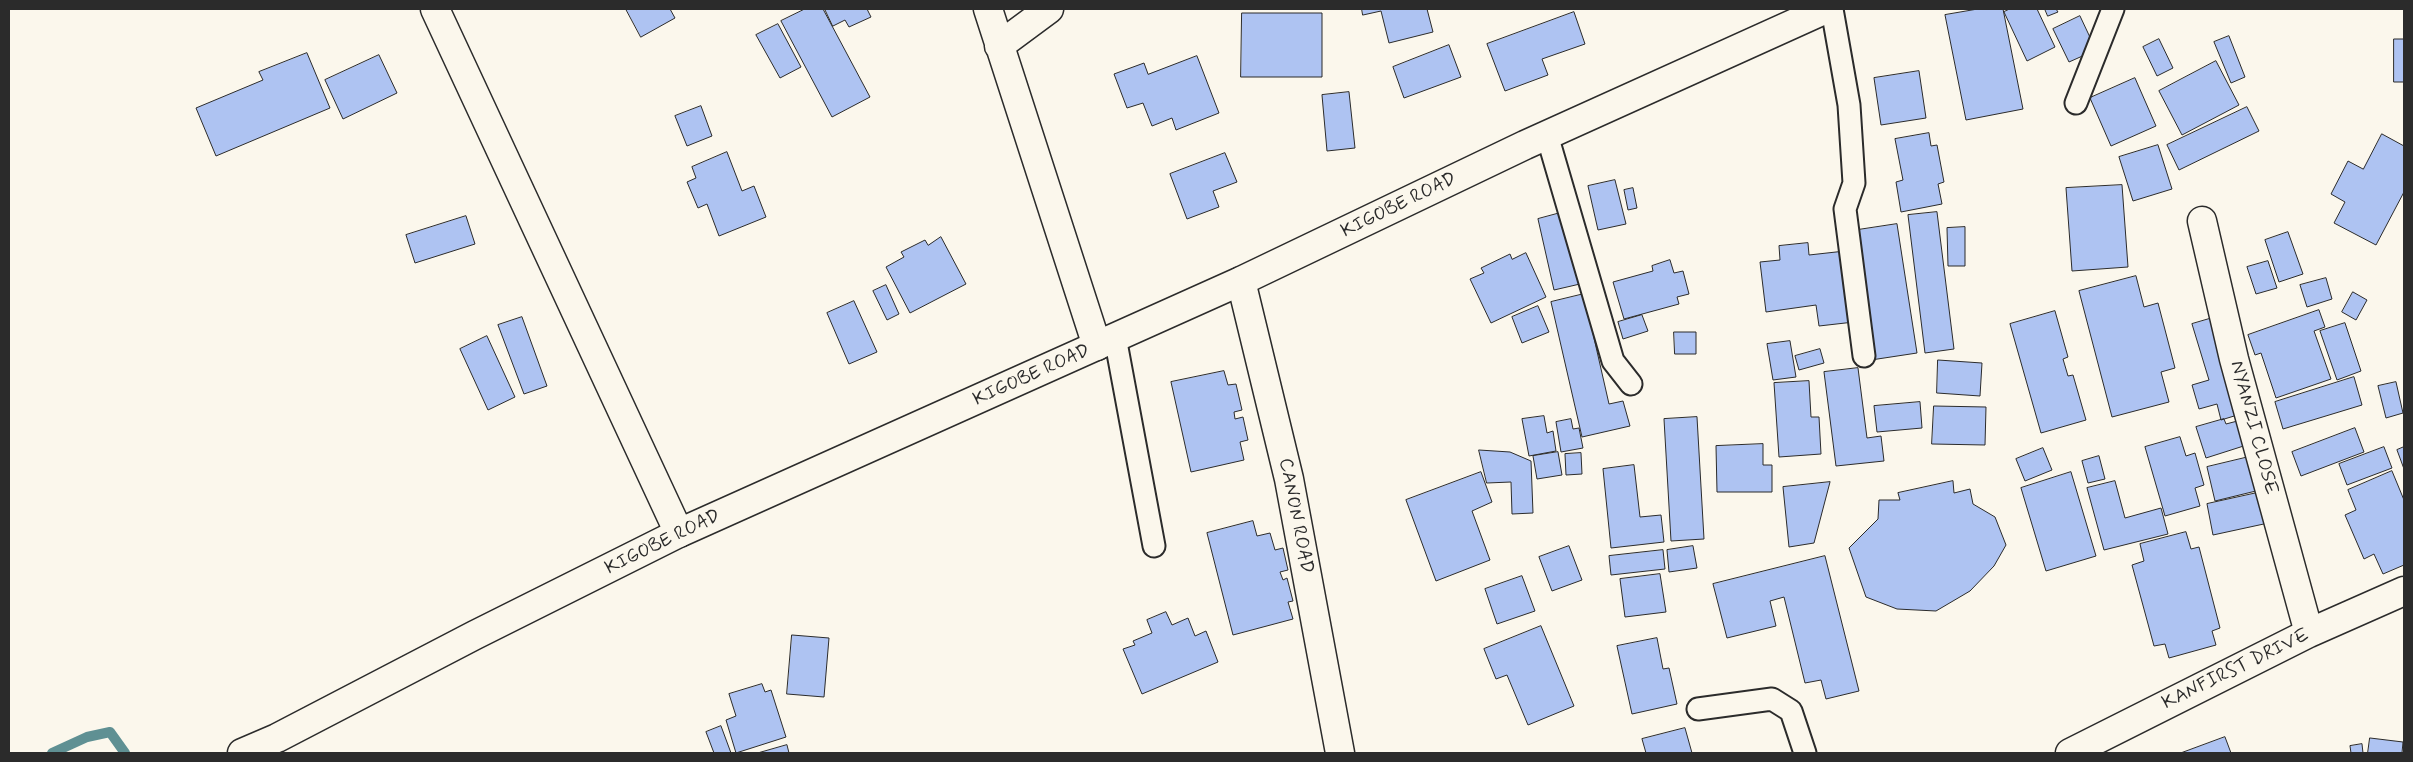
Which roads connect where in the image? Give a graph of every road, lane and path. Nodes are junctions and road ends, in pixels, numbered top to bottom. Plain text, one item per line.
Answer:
1 (435, 9) edge
2 (988, 9) edge
3 (1049, 9) edge
4 (1826, 9) edge
5 (1832, 9) edge
6 (2113, 9) edge
7 (1000, 46) junction
8 (2076, 103) dead end
9 (1547, 135) junction
10 (2202, 221) dead end
11 (1241, 281) junction
12 (1106, 342) junction
13 (1864, 356) dead end
14 (1631, 384) dead end
15 (679, 533) junction
16 (1154, 546) dead end
17 (2404, 591) edge
18 (2309, 633) junction
19 (1698, 709) dead end
20 (242, 753) edge
21 (1340, 753) edge
22 (1805, 753) edge
23 (2070, 753) edge

1 - 15 street
2 - 7 street
3 - 7 street
4 - 9 street, KIGOBE ROAD
5 - 13 lane
6 - 8 lane
7 - 12 street
9 - 11 street, KIGOBE ROAD
9 - 14 lane
10 - 18 street, NYANZI CLOSE
11 - 12 street, KIGOBE ROAD
11 - 21 street, CANON ROAD
12 - 15 street, KIGOBE ROAD
12 - 16 lane
15 - 20 street, KIGOBE ROAD
17 - 18 street, KANFIRST DRIVE
18 - 23 street, KANFIRST DRIVE
19 - 22 lane

